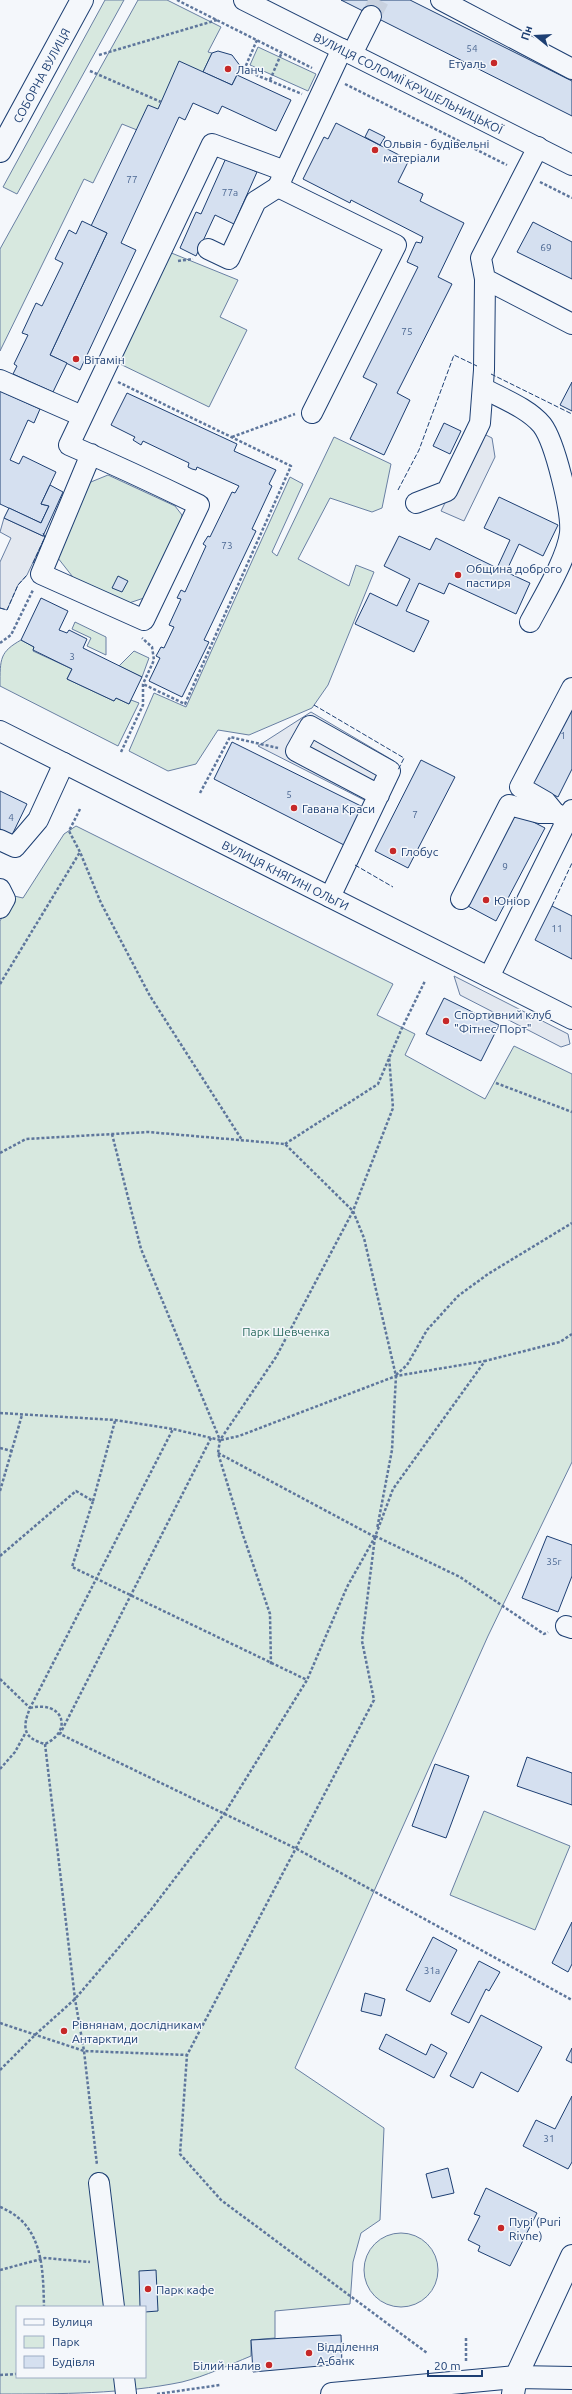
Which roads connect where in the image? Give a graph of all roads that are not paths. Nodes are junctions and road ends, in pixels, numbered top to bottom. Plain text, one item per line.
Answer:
1 (82, 0) edge
2 (244, 0) edge
3 (441, 0) edge
4 (371, 16) tunnel mouth
5 (347, 52) junction
6 (572, 69) edge
7 (538, 148) junction
8 (0, 151) edge
9 (572, 164) edge
10 (281, 179) junction
11 (201, 254) road end
12 (486, 278) junction
13 (572, 324) edge
14 (0, 380) edge
15 (483, 388) junction
16 (314, 409) road end
17 (82, 416) junction
18 (90, 454) junction
19 (416, 504) dead end
20 (530, 622) dead end
21 (572, 688) edge
22 (0, 731) edge
23 (64, 763) junction
24 (379, 795) junction
25 (565, 814) edge
26 (0, 840) edge
27 (0, 889) edge
28 (330, 897) junction
29 (461, 899) dead end
30 (0, 908) edge
31 (489, 977) junction
32 (572, 1019) edge
33 (99, 2183) road end
34 (572, 2256) edge
35 (114, 2306) edge
36 (124, 2378) edge
37 (572, 2378) edge
38 (514, 2385) edge
39 (126, 2394) edge
40 (332, 2394) edge

1 - 8 main road, СОБОРНА ВУЛИЦЯ
2 - 5 street, ВУЛИЦЯ СОЛОМІЇ КРУШЕЛЬНИЦЬКОЇ
3 - 6 street
4 - 5 street
5 - 7 street, ВУЛИЦЯ СОЛОМІЇ КРУШЕЛЬНИЦЬКОЇ
5 - 10 street
7 - 9 street, ВУЛИЦЯ СОЛОМІЇ КРУШЕЛЬНИЦЬКОЇ
7 - 12 street
10 - 11 street
10 - 16 street
10 - 17 street
12 - 13 street
12 - 15 street
14 - 17 street
15 - 19 street
15 - 20 street
17 - 18 street
18 - 18 street
21 - 25 street
22 - 23 street, ВУЛИЦЯ КНЯГИНІ ОЛЬГИ
23 - 26 street
23 - 28 street, ВУЛИЦЯ КНЯГИНІ ОЛЬГИ
24 - 24 street
24 - 28 street
25 - 29 street
25 - 31 street
27 - 30 street
28 - 31 street, ВУЛИЦЯ КНЯГИНІ ОЛЬГИ
31 - 32 street, ВУЛИЦЯ КНЯГИНІ ОЛЬГИ
33 - 35 street
34 - 38 main road
36 - 39 street
37 - 38 main road
38 - 40 main road

